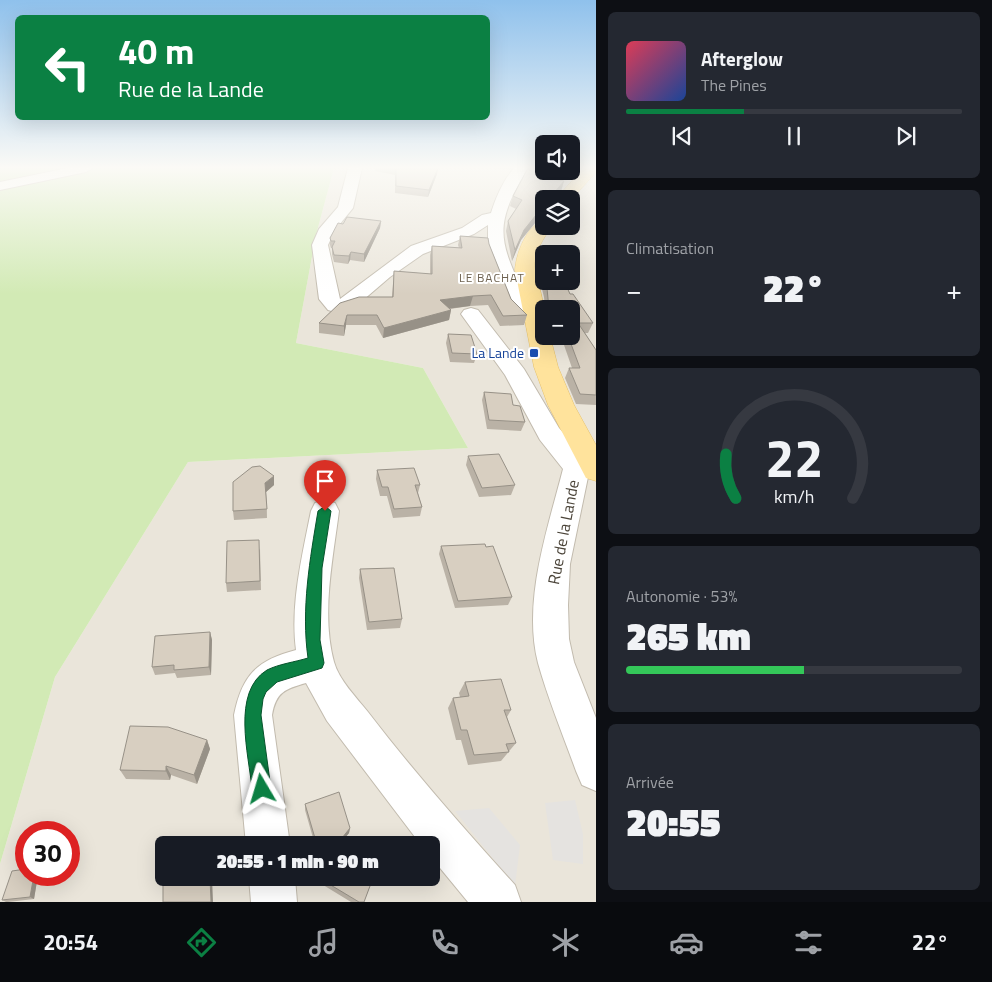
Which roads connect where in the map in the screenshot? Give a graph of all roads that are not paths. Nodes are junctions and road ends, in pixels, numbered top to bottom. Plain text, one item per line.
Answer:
1 (344, 210) edge
2 (500, 210) edge
3 (497, 217) junction
4 (537, 235) edge
5 (535, 310) edge
6 (471, 314) dead end
7 (535, 319) edge
8 (542, 345) edge
9 (589, 468) edge
10 (325, 511) dead end
11 (316, 663) junction
12 (596, 771) edge
13 (267, 836) edge
14 (273, 886) edge
15 (274, 902) edge
16 (498, 902) edge

1 - 3 street
2 - 3 street
3 - 7 street
4 - 5 main road
6 - 9 street
8 - 9 main road
9 - 12 street, Rue de la Lande
10 - 11 street
11 - 13 street
11 - 16 street
14 - 15 street

